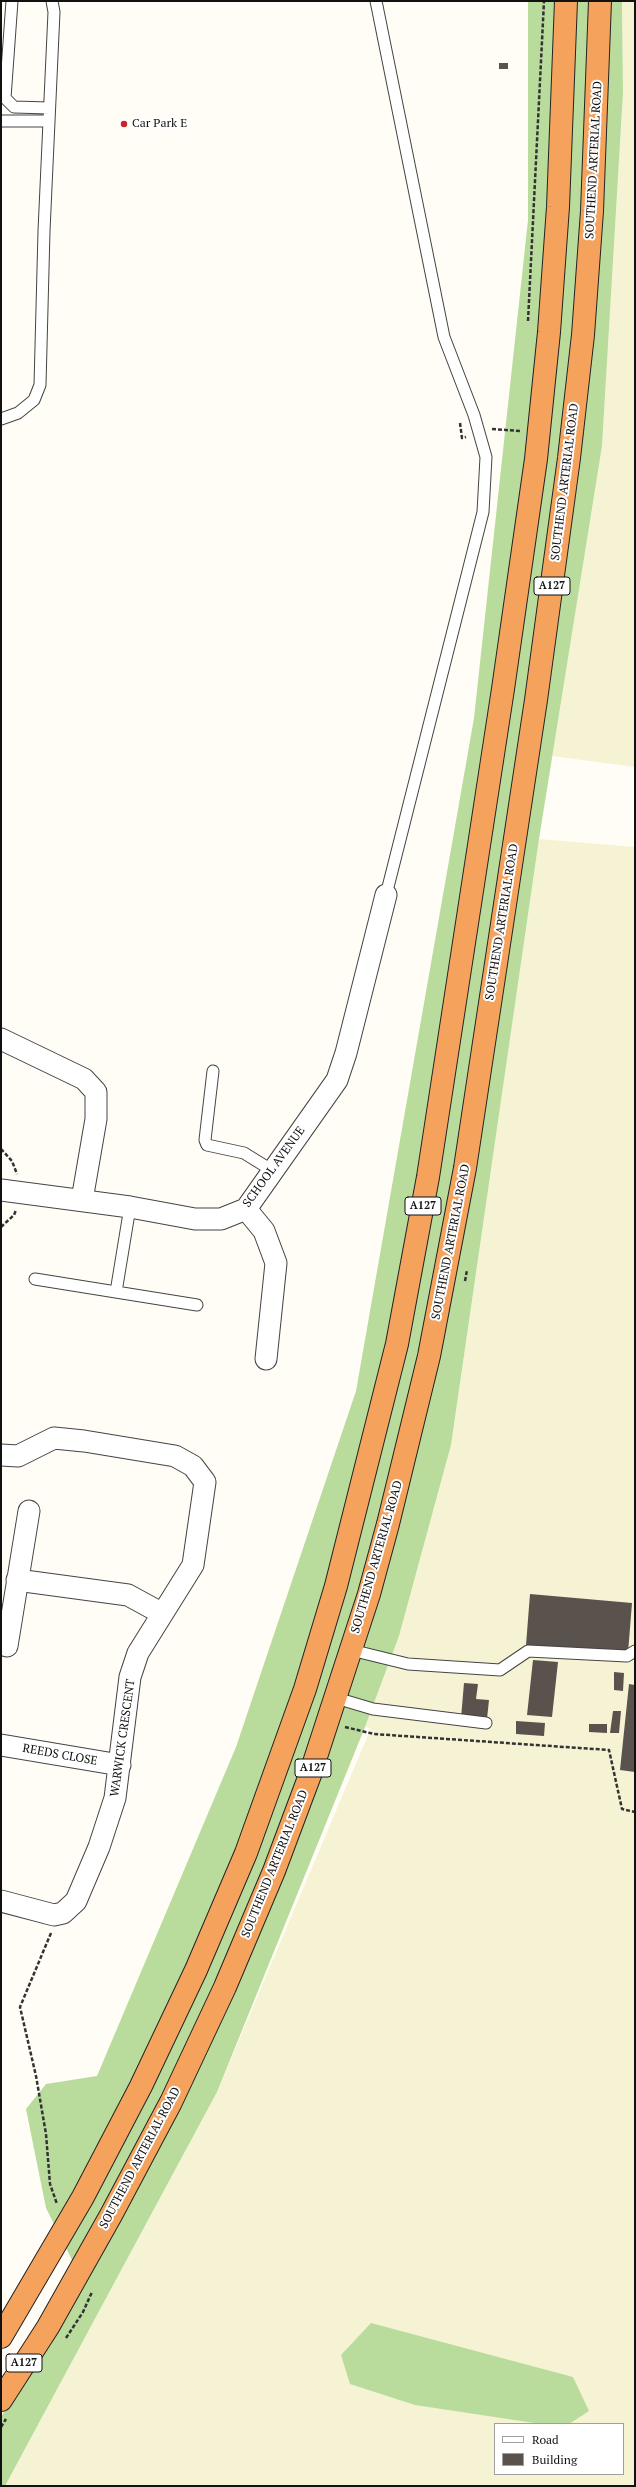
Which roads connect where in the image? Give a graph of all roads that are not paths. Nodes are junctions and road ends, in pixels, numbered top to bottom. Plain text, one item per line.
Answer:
1 (12, 1) edge
2 (52, 1) edge
3 (376, 1) edge
4 (566, 1) edge
5 (600, 1) edge
6 (49, 108) junction
7 (1, 121) edge
8 (48, 121) junction
9 (1, 419) edge
10 (386, 895) joint
11 (1, 1039) edge
12 (214, 1071) dead end
13 (273, 1171) junction
14 (11, 1191) edge
15 (82, 1200) junction
16 (130, 1207) junction
17 (246, 1209) junction
18 (35, 1279) dead end
19 (116, 1292) junction
20 (197, 1305) dead end
21 (266, 1359) dead end
22 (1, 1455) edge
23 (29, 1511) dead end
24 (18, 1580) junction
25 (162, 1613) junction
26 (7, 1646) dead end
27 (351, 1650) junction
28 (635, 1651) edge
29 (336, 1698) junction
30 (486, 1724) dead end
31 (1, 1745) edge
32 (120, 1766) junction
33 (1, 1901) edge
34 (1, 2337) edge
35 (1, 2400) edge

1 - 6 lane
2 - 6 lane
3 - 10 lane
4 - 34 highway, A127
5 - 27 highway, SOUTHEND ARTERIAL ROAD / A127
6 - 8 lane
7 - 8 lane
8 - 9 lane
10 - 13 street, SCHOOL AVENUE
11 - 15 street
12 - 13 lane
13 - 17 street, SCHOOL AVENUE
14 - 15 street, SCHOOL AVENUE
15 - 16 street, SCHOOL AVENUE
16 - 17 street, SCHOOL AVENUE
16 - 19 lane
17 - 21 street
18 - 19 lane
19 - 20 lane
22 - 25 street, WARWICK CRESCENT
23 - 24 street
24 - 25 street
24 - 26 street
25 - 32 street, WARWICK CRESCENT
27 - 28 lane
27 - 29 highway, SOUTHEND ARTERIAL ROAD / A127
29 - 30 lane
29 - 35 highway, SOUTHEND ARTERIAL ROAD / A127
31 - 32 street, REEDS CLOSE
32 - 33 street, WARWICK CRESCENT

